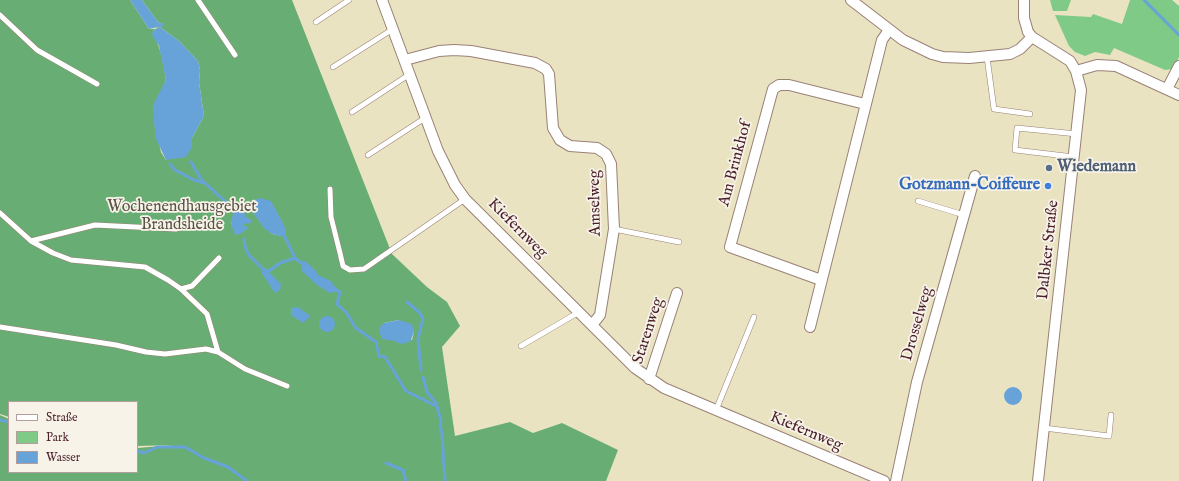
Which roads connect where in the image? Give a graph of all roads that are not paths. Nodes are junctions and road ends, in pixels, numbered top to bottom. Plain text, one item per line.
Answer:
1 (198, 0) edge
2 (349, 0) edge
3 (382, 0) edge
4 (851, 0) edge
5 (1024, 0) edge
6 (0, 15) edge
7 (316, 22) dead end
8 (393, 29) junction
9 (889, 30) junction
10 (1032, 37) junction
11 (235, 55) dead end
12 (987, 56) junction
13 (405, 60) junction
14 (1179, 66) edge
15 (333, 67) dead end
16 (1076, 71) junction
17 (410, 74) junction
18 (97, 84) dead end
19 (1167, 89) junction
20 (1179, 95) edge
21 (865, 104) junction
22 (352, 112) dead end
23 (1030, 114) dead end
24 (425, 118) junction
25 (1077, 134) junction
26 (368, 155) dead end
27 (1074, 157) junction
28 (975, 176) dead end
29 (330, 189) dead end
30 (465, 199) junction
31 (918, 200) dead end
32 (0, 213) edge
33 (964, 215) junction
34 (190, 225) dead end
35 (614, 229) junction
36 (31, 241) junction
37 (679, 242) dead end
38 (219, 258) dead end
39 (821, 280) junction
40 (181, 289) junction
41 (677, 293) dead end
42 (579, 312) junction
43 (754, 317) dead end
44 (592, 325) junction
45 (0, 327) edge
46 (810, 327) dead end
47 (521, 346) dead end
48 (218, 352) junction
49 (649, 379) junction
50 (287, 386) dead end
51 (716, 410) junction
52 (1112, 415) dead end
53 (1044, 428) junction
54 (884, 481) edge
55 (896, 481) edge
56 (1038, 481) edge

1 - 11 lane
2 - 7 lane
3 - 8 street, Kiefernweg
4 - 9 street
5 - 10 street
6 - 18 lane
8 - 13 street, Kiefernweg
8 - 15 lane
9 - 12 street
9 - 21 street
10 - 12 street
10 - 16 street, Dalbker Straße
12 - 23 lane
13 - 17 street, Kiefernweg
13 - 35 street, Amselweg
14 - 19 street
16 - 19 street
16 - 25 street, Dalbker Straße
17 - 22 lane
17 - 24 street, Kiefernweg
19 - 20 street
21 - 39 street
21 - 39 street, Am Brinkhof
24 - 26 lane
24 - 30 street, Kiefernweg
25 - 27 street, Dalbker Straße
25 - 27 lane
27 - 53 street, Dalbker Straße
28 - 33 street, Drosselweg
29 - 30 lane
30 - 42 street, Kiefernweg
31 - 33 lane
32 - 36 lane
33 - 55 street, Drosselweg
34 - 36 lane
35 - 37 lane
35 - 44 street, Amselweg
36 - 40 lane
38 - 40 lane
39 - 46 street
40 - 48 lane
41 - 49 street, Starenweg
42 - 44 street, Kiefernweg
42 - 47 lane
43 - 51 lane
44 - 49 street, Kiefernweg
45 - 48 lane
48 - 50 lane
49 - 51 street, Kiefernweg
51 - 54 street, Kiefernweg
52 - 53 lane
53 - 56 street, Dalbker Straße

